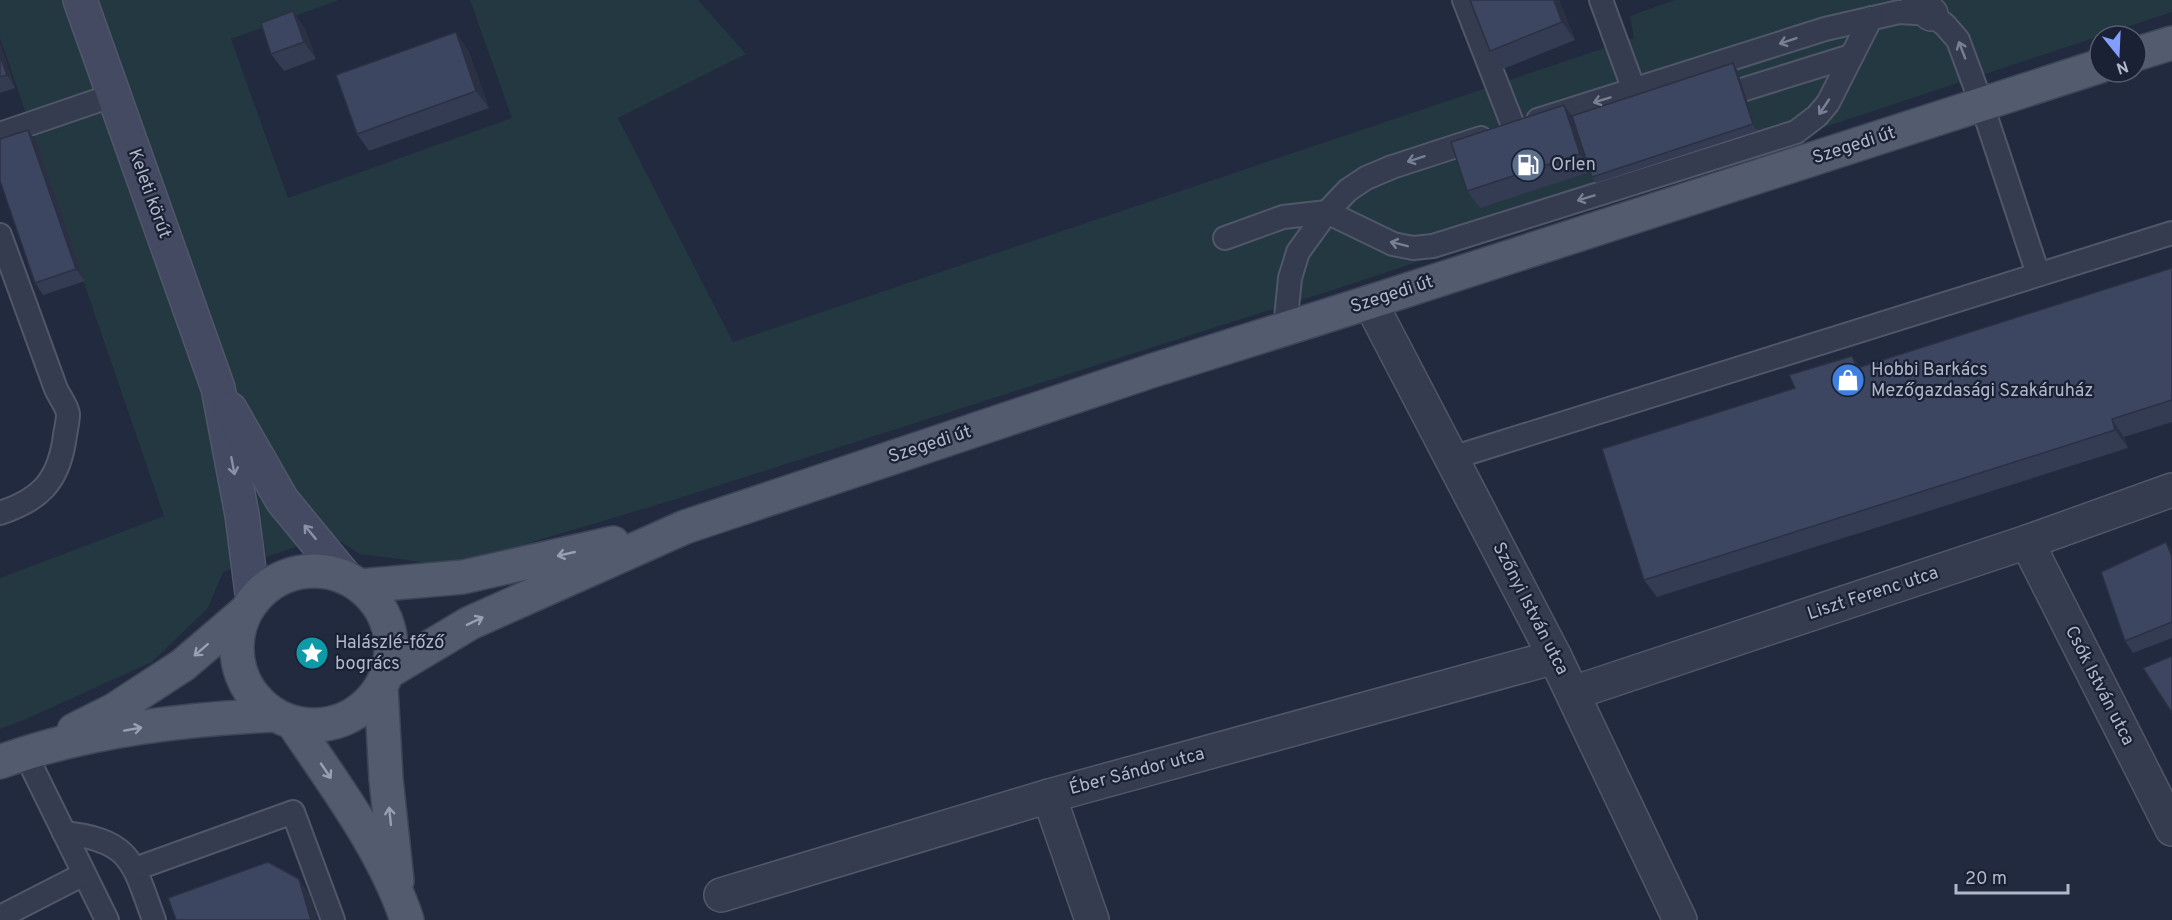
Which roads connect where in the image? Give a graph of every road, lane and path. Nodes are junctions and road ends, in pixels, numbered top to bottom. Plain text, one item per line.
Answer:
1 (80, 0) edge
2 (1464, 0) edge
3 (1601, 0) edge
4 (1924, 7) edge
5 (1871, 18) junction
6 (2172, 43) edge
7 (2148, 50) edge
8 (1851, 56) junction
9 (2088, 70) edge
10 (1745, 89) dead end
11 (1634, 90) junction
12 (114, 95) junction
13 (1982, 105) junction
14 (1514, 128) junction
15 (0, 134) edge
16 (1327, 212) junction
17 (2172, 233) edge
18 (0, 235) edge
19 (1225, 238) dead end
20 (2038, 274) junction
21 (1370, 302) junction
22 (1285, 328) junction
23 (218, 388) junction
24 (1452, 458) junction
25 (2172, 490) edge
26 (0, 513) edge
27 (685, 527) junction
28 (2027, 543) junction
29 (353, 582) junction
30 (249, 607) junction
31 (1556, 657) junction
32 (384, 680) junction
33 (1573, 693) junction
34 (284, 719) junction
35 (20, 755) edge
36 (1049, 796) junction
37 (2172, 830) edge
38 (64, 833) junction
39 (135, 869) junction
40 (84, 874) junction
41 (721, 895) dead end
42 (403, 907) edge
43 (0, 917) edge
44 (107, 920) edge
45 (154, 920) edge
46 (333, 920) edge
47 (1092, 920) edge
48 (1680, 920) edge

1 - 12 main road, Keleti körút
2 - 14 lane
3 - 11 lane
4 - 5 lane
13 -> 4 lane
5 - 8 lane
5 -> 11 lane
6 - 7 main road
8 - 10 lane
8 -> 16 lane
9 - 13 main road, Szegedi út
11 -> 14 lane
12 - 15 lane
12 - 23 main road, Keleti körút
13 - 20 lane
13 - 21 main road, Szegedi út
14 -> 16 lane
16 - 19 lane
16 - 22 lane
17 - 20 lane
18 - 26 lane
20 - 24 lane
21 - 22 main road, Szegedi út
21 - 24 street, Szőnyi István utca
22 - 27 main road, Szegedi út
29 -> 23 main road
23 -> 30 main road
24 - 31 street, Szőnyi István utca
25 - 28 street, Liszt Ferenc utca
27 -> 29 main road
32 -> 27 main road
28 - 33 street, Liszt Ferenc utca
28 - 37 street, Csók István utca
29 - 30 main road
29 - 32 main road
30 - 34 main road
30 -> 35 main road
31 - 33 street, Szőnyi István utca
31 - 36 street, Éber Sándor utca
32 - 34 main road
42 -> 32 main road
33 - 48 street, Szőnyi István utca
35 -> 34 main road
34 -> 42 main road
35 - 38 lane
36 - 41 street, Éber Sándor utca
36 - 47 street
38 - 39 lane
38 - 40 lane
39 - 45 lane
39 - 46 lane
40 - 43 lane
40 - 44 lane

